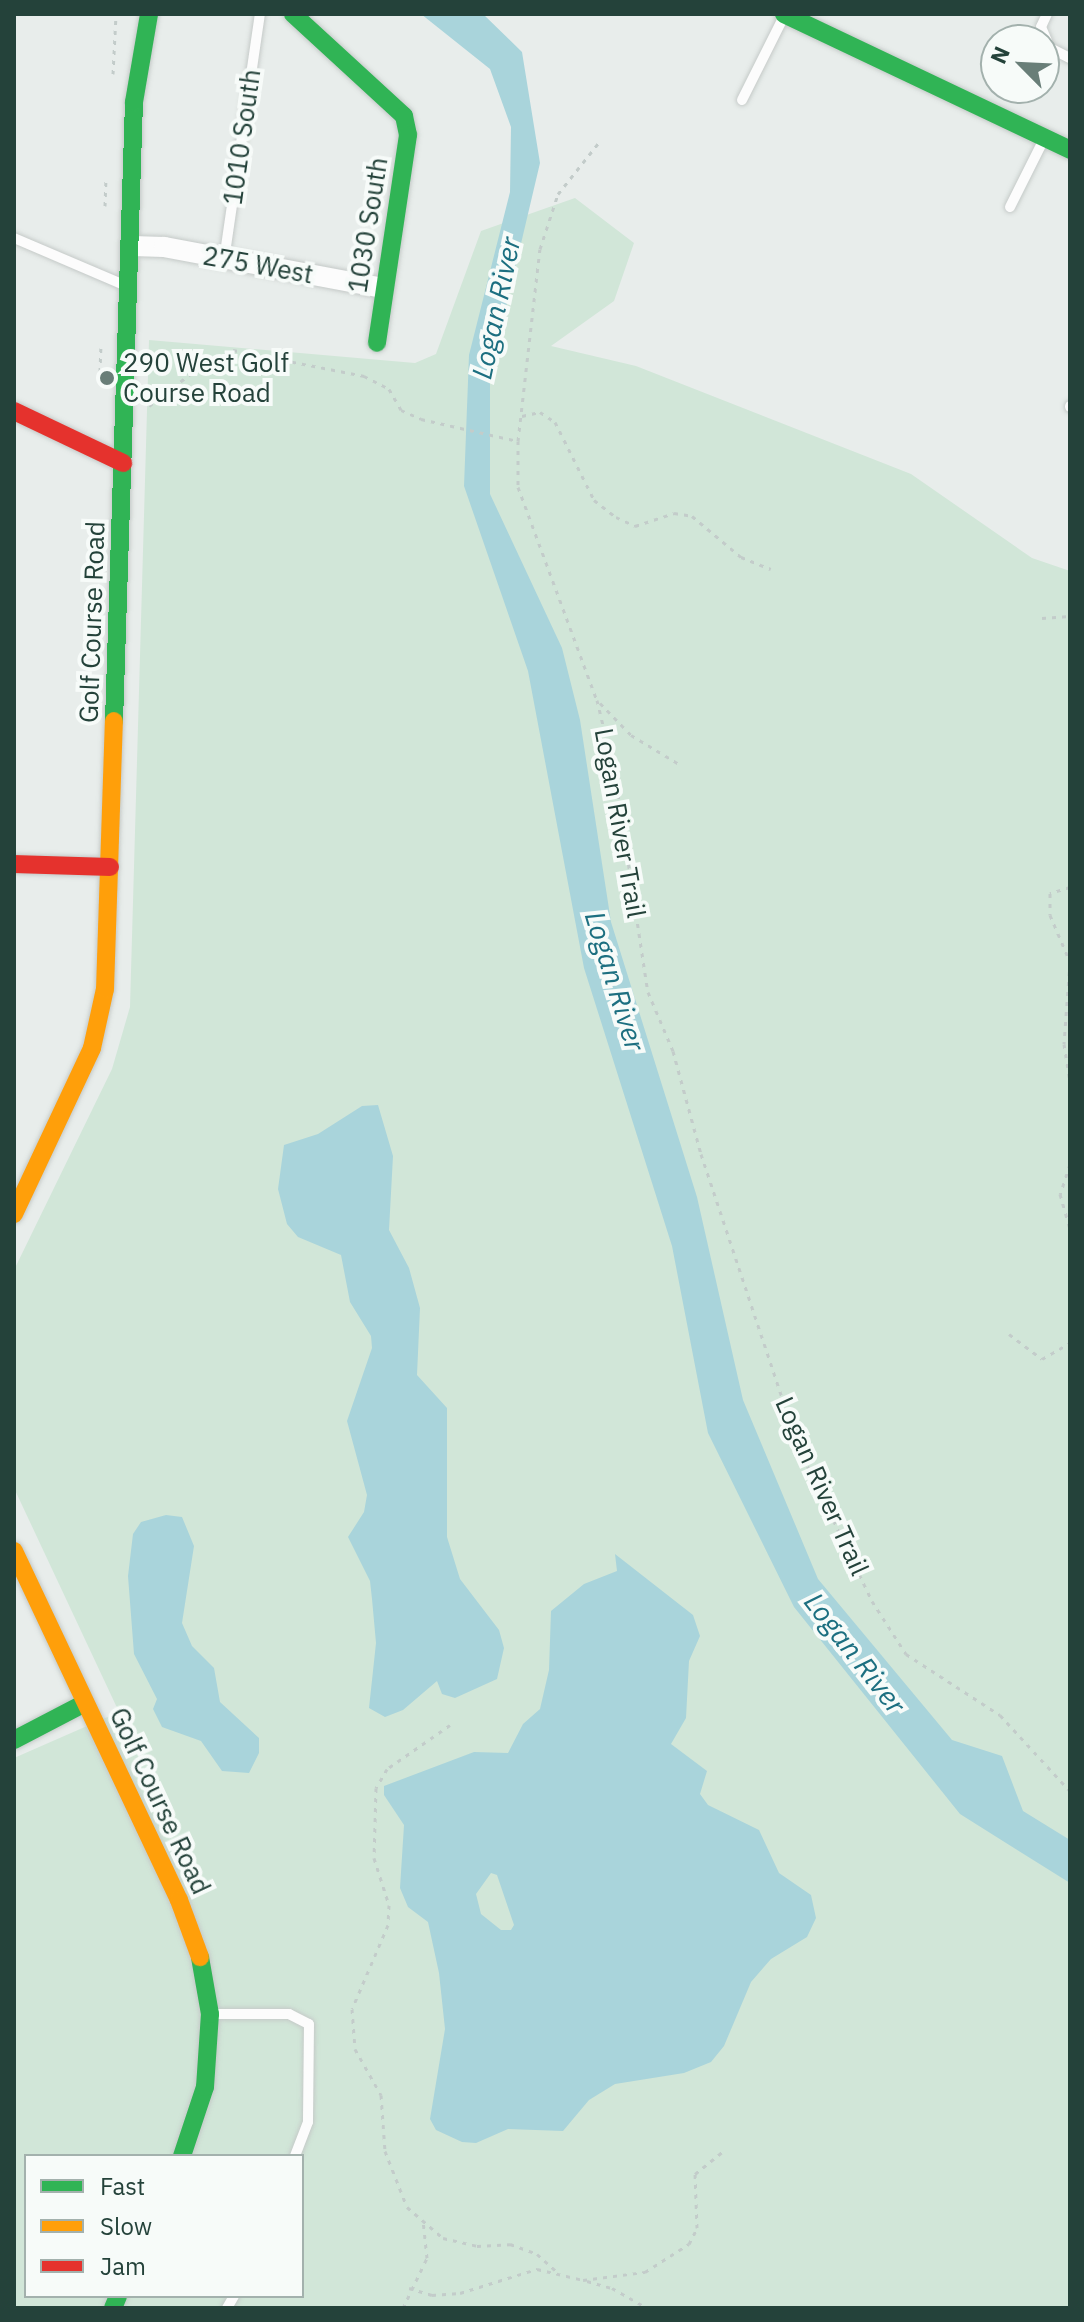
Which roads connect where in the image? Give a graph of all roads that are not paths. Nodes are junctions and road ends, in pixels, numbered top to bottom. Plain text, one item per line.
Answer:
1 (149, 14) edge
2 (260, 14) edge
3 (293, 14) edge
4 (785, 14) edge
5 (1047, 14) edge
6 (1070, 58) edge
7 (742, 100) dead end
8 (1044, 138) junction
9 (1070, 150) edge
10 (1010, 207) dead end
11 (14, 238) edge
12 (132, 246) junction
13 (224, 260) junction
14 (130, 286) junction
15 (383, 288) junction
16 (377, 343) dead end
17 (14, 411) edge
18 (123, 463) junction
19 (14, 864) edge
20 (110, 867) junction
21 (14, 1214) edge
22 (14, 1551) edge
23 (85, 1703) junction
24 (14, 1740) edge
25 (210, 2014) junction
26 (183, 2154) edge
27 (296, 2154) edge

1 - 12 street, Golf Course Road
2 - 13 lane, 1010 South
3 - 15 street, 1030 South
4 - 7 lane
4 - 8 street
5 - 6 lane
8 - 9 street
8 - 10 lane
11 - 14 lane
12 - 13 street, 275 West
12 - 14 street, Golf Course Road
13 - 15 street, 275 West
14 - 18 street, Golf Course Road
15 - 16 street, 1030 South
17 - 18 street
18 - 20 street, Golf Course Road
19 - 20 street
20 - 21 street, Golf Course Road
22 - 23 street, Golf Course Road
23 - 24 street
23 - 25 street, Golf Course Road
25 - 26 street, Golf Course Road
25 - 27 lane

